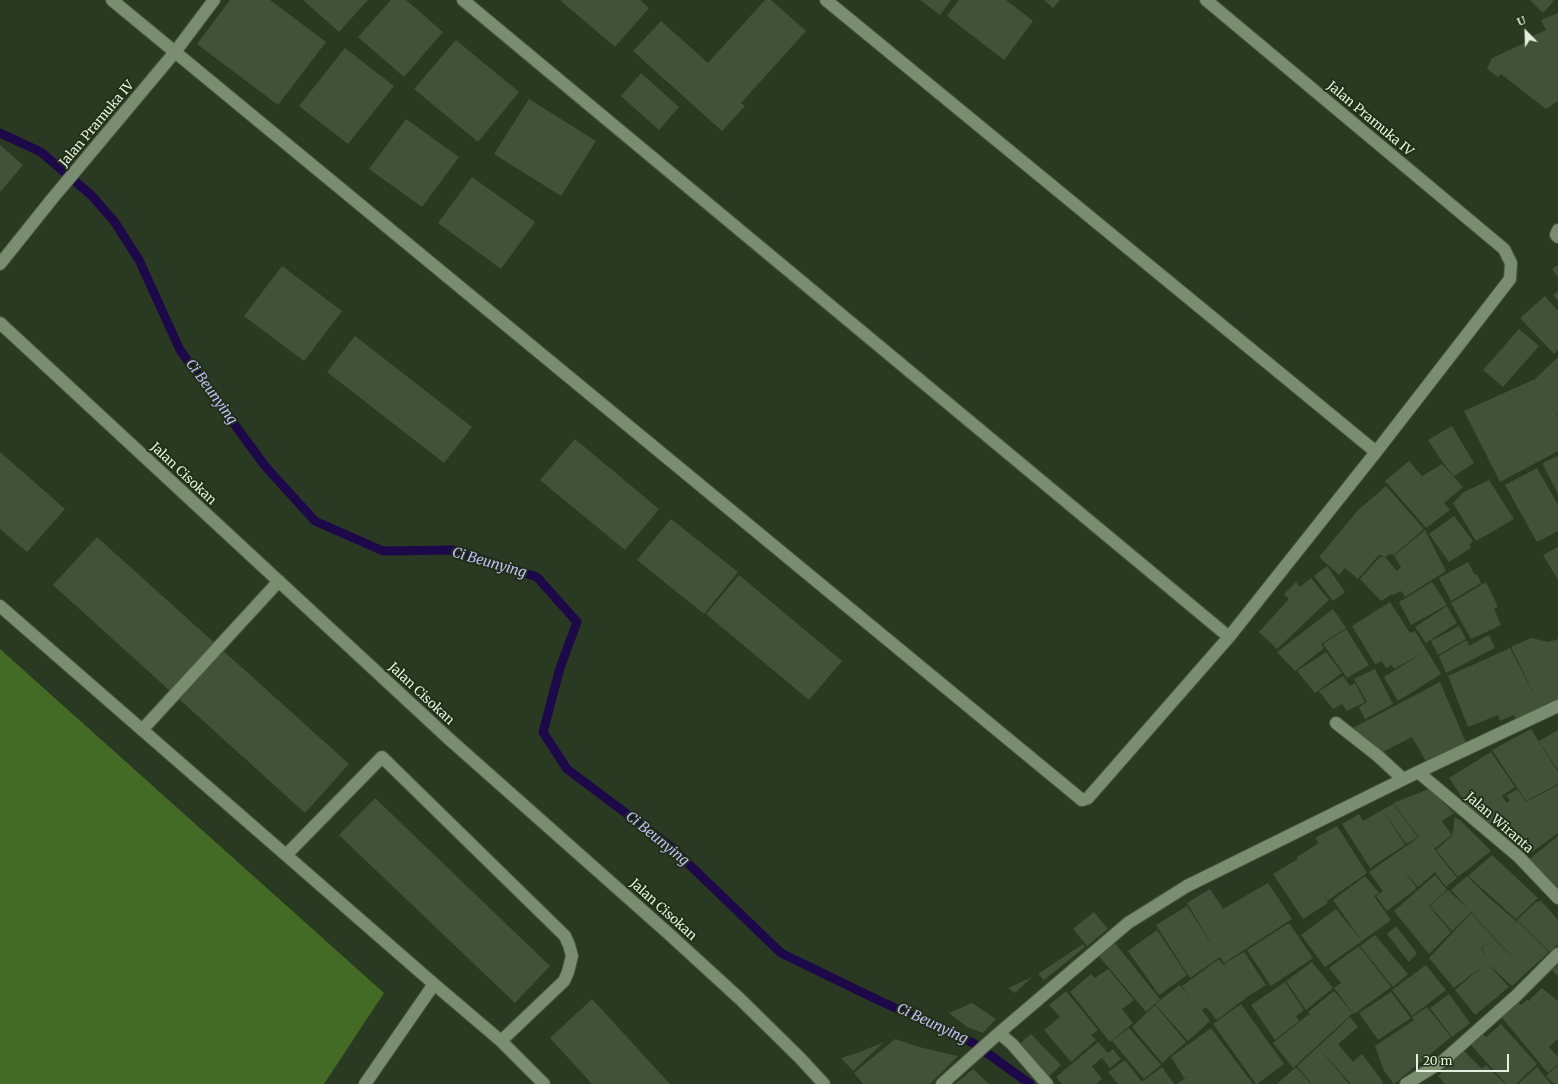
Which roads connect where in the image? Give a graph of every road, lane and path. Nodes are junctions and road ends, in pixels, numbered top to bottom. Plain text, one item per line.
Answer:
1 (112, 0) edge
2 (214, 0) edge
3 (463, 0) edge
4 (826, 0) edge
5 (1206, 0) edge
6 (175, 52) junction
7 (1558, 230) edge
8 (1558, 237) edge
9 (0, 264) edge
10 (0, 323) edge
11 (1376, 452) junction
12 (279, 581) junction
13 (0, 606) edge
14 (1229, 637) junction
15 (1558, 706) edge
16 (1336, 723) dead end
17 (142, 730) junction
18 (1418, 772) junction
19 (1403, 779) junction
20 (286, 855) junction
21 (1556, 893) edge
22 (1558, 954) edge
23 (434, 984) junction
24 (996, 1035) junction
25 (500, 1041) junction
26 (945, 1081) edge
27 (365, 1084) edge
28 (544, 1084) edge
29 (824, 1084) edge
30 (1047, 1084) edge
31 (1406, 1084) edge

1 - 6 street
2 - 6 street, Jalan Pramuka IV
3 - 14 street
4 - 11 street
5 - 11 street, Jalan Pramuka IV
6 - 9 street, Jalan Pramuka IV
6 - 14 street
7 - 8 street
10 - 12 street, Jalan Cisokan
11 - 14 street
12 - 17 street
12 - 29 street, Jalan Cisokan
13 - 17 street
15 - 18 street
16 - 19 street
17 - 20 street
18 - 19 street
18 - 21 street, Jalan Wiranta
19 - 24 street
20 - 23 street
20 - 25 street
22 - 31 street
23 - 25 street
23 - 27 street
24 - 26 street
24 - 30 street
25 - 28 street

